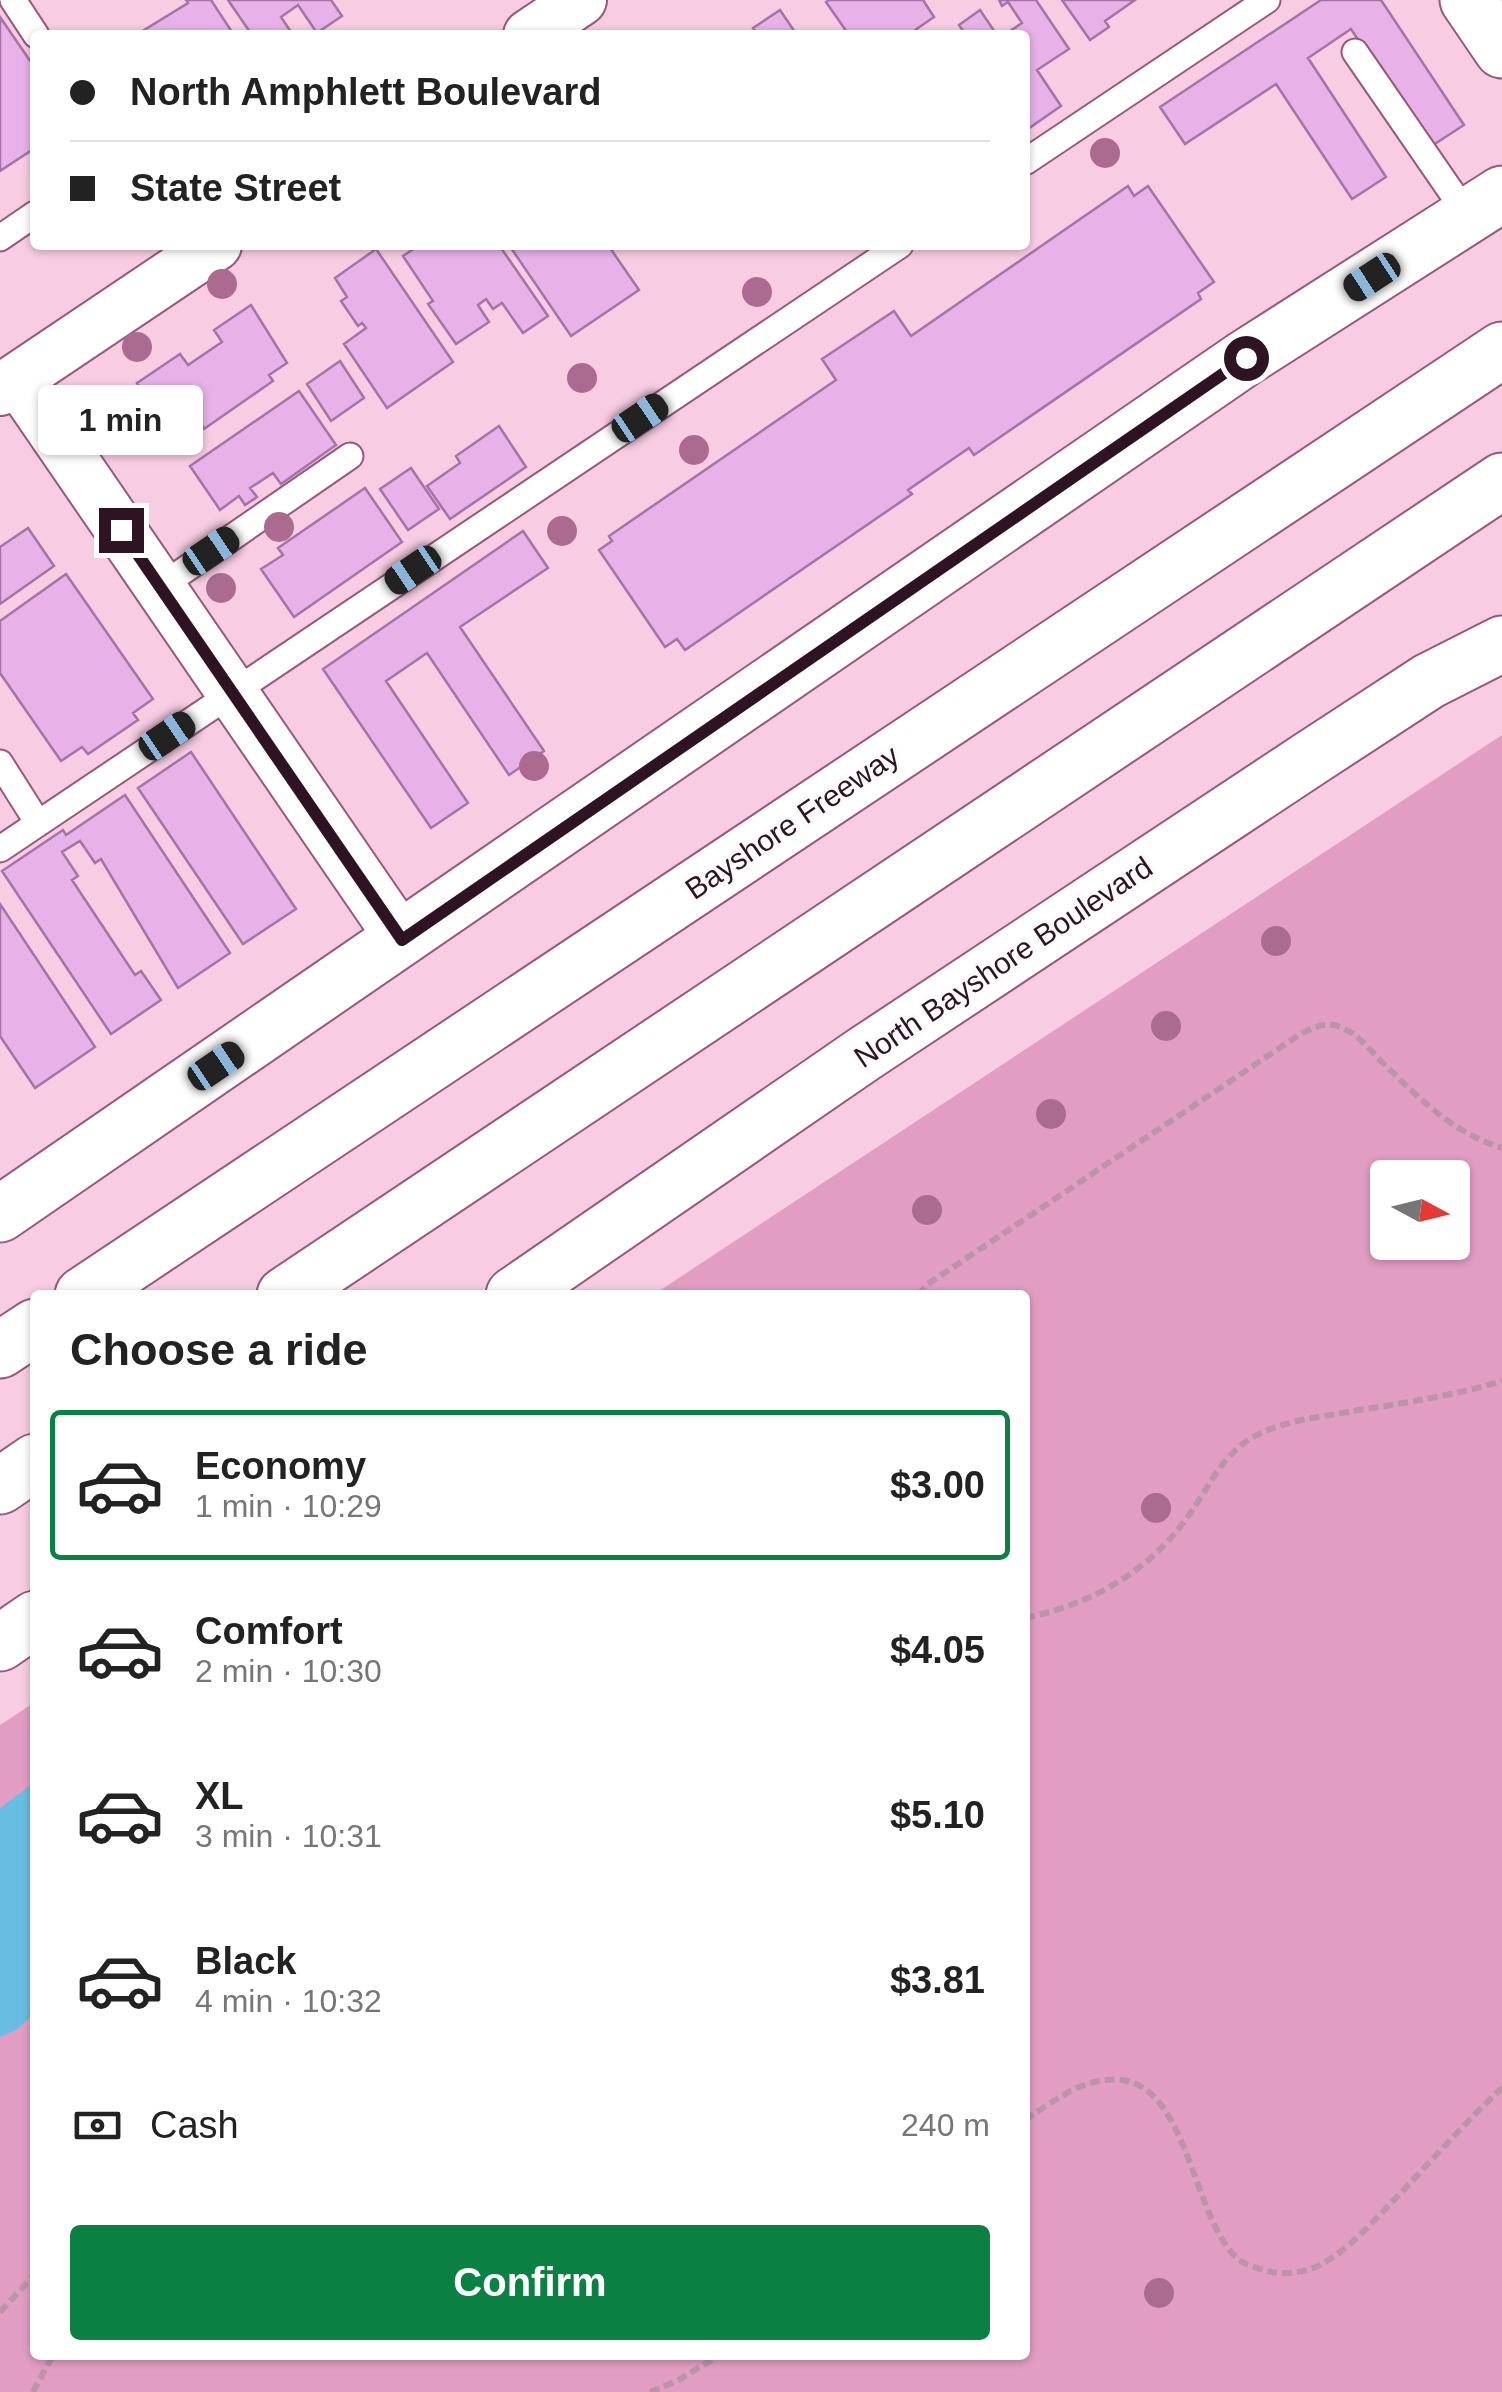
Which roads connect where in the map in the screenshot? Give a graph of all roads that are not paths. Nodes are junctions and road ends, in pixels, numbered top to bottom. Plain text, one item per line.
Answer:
1 (13, 0) edge
2 (581, 0) edge
3 (1268, 0) edge
4 (1468, 0) edge
5 (33, 30) edge
6 (536, 30) edge
7 (1502, 50) edge
8 (1355, 52) dead end
9 (1030, 159) edge
10 (1485, 205) edge
11 (30, 217) edge
12 (0, 238) edge
13 (209, 250) edge
14 (892, 250) edge
15 (1502, 350) edge
16 (8, 384) edge
17 (350, 456) dead end
18 (1502, 481) edge
19 (1502, 528) edge
20 (160, 586) junction
21 (1502, 644) edge
22 (231, 691) junction
23 (0, 763) edge
24 (38, 824) junction
25 (984, 826) junction
26 (0, 849) edge
27 (402, 940) junction
28 (0, 1214) edge
29 (90, 1290) edge
30 (292, 1290) edge
31 (521, 1290) edge
32 (30, 1330) edge
33 (0, 1350) edge
34 (30, 1465) edge
35 (0, 1486) edge
36 (30, 1622) edge
37 (0, 1643) edge

1 - 5 lane
2 - 6 street
3 - 9 lane
4 - 7 main road
8 - 10 lane
10 - 27 main road
11 - 12 lane
13 - 16 street
14 - 22 lane
15 - 29 main road, Bayshore Freeway
16 - 20 street
17 - 20 lane
18 - 25 main road
19 - 25 main road
20 - 22 street
21 - 31 main road, North Bayshore Boulevard
22 - 24 lane
22 - 27 street
23 - 24 lane
24 - 26 lane
25 - 30 main road
27 - 28 main road
32 - 33 main road
34 - 35 main road
36 - 37 main road

